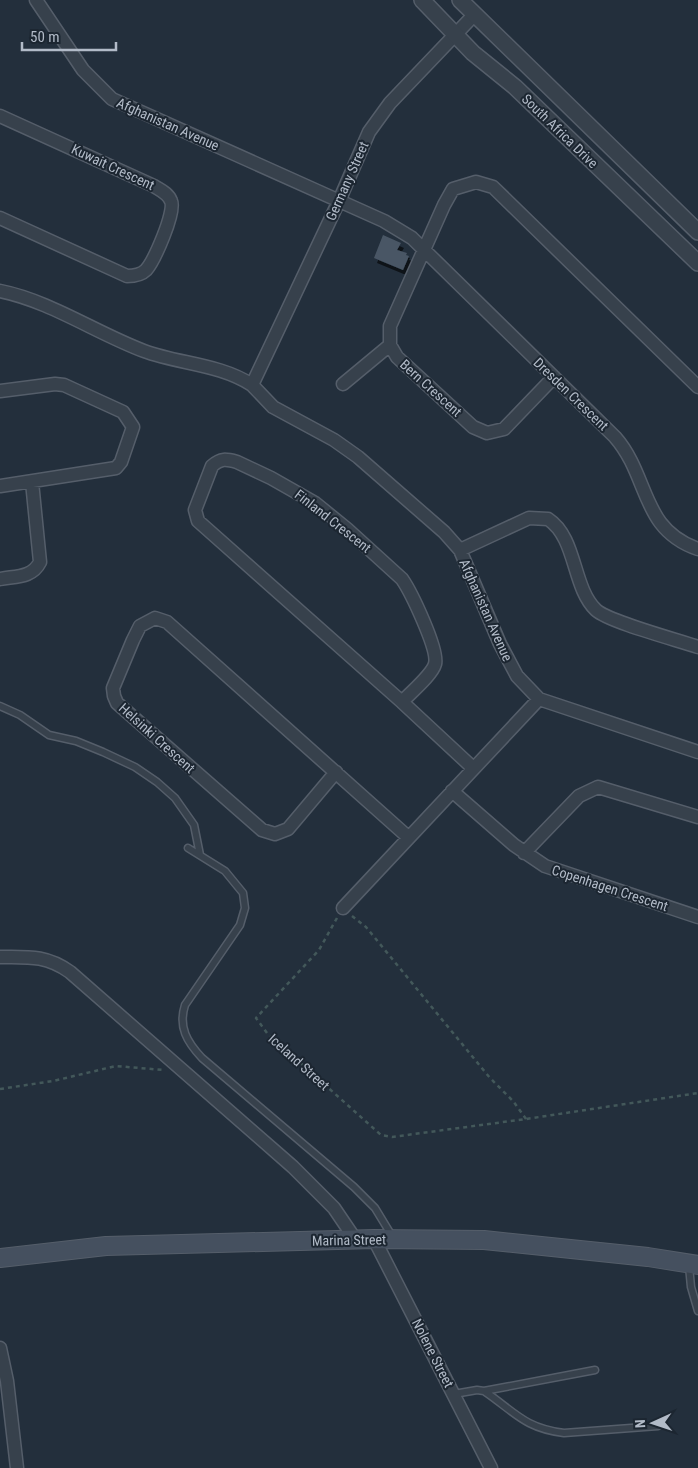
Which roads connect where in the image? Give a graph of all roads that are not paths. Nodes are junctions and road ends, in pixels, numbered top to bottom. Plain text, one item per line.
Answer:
1 (36, 0) edge
2 (422, 0) edge
3 (460, 0) edge
4 (474, 15) junction
5 (455, 36) junction
6 (0, 116) edge
7 (339, 201) junction
8 (0, 218) edge
9 (698, 232) edge
10 (424, 251) junction
11 (698, 263) edge
12 (0, 291) edge
13 (390, 345) junction
14 (554, 377) junction
15 (343, 384) dead end
16 (252, 385) junction
17 (698, 387) edge
18 (0, 391) edge
19 (32, 482) junction
20 (0, 486) edge
21 (698, 549) edge
22 (460, 550) junction
23 (0, 578) edge
24 (698, 647) edge
25 (539, 698) junction
26 (402, 702) junction
27 (0, 706) edge
28 (698, 752) edge
29 (473, 768) junction
30 (336, 772) junction
31 (452, 791) junction
32 (698, 817) edge
33 (408, 837) junction
34 (188, 848) dead end
35 (524, 852) junction
36 (200, 855) junction
37 (342, 908) road end
38 (698, 917) edge
39 (0, 957) edge
40 (355, 1239) junction
41 (374, 1239) junction
42 (393, 1239) junction
43 (0, 1258) edge
44 (694, 1264) edge
45 (698, 1311) edge
46 (0, 1348) edge
47 (595, 1370) dead end
48 (484, 1391) junction
49 (454, 1394) junction
50 (658, 1426) dead end
51 (17, 1468) edge
52 (491, 1468) edge

1 - 7 street, Afghanistan Avenue
2 - 5 street, South Africa Drive
3 - 4 street, South Africa Drive
4 - 5 street, Germany Street
4 - 9 street, South Africa Drive
5 - 7 street, Germany Street
5 - 11 street, South Africa Drive
6 - 8 street, Kuwait Crescent
7 - 10 street, Dresden Crescent
7 - 16 street, Germany Street
10 - 13 street
10 - 14 street, Dresden Crescent
10 - 17 street
12 - 16 street, Afghanistan Avenue
13 - 14 street, Bern Crescent
13 - 15 street
14 - 21 street, Dresden Crescent
16 - 22 street, Afghanistan Avenue
18 - 19 street
19 - 20 street
19 - 23 street
22 - 24 street
22 - 25 street, Afghanistan Avenue
25 - 28 street, Afghanistan Avenue
25 - 29 street
26 - 26 street, Finland Crescent
26 - 29 street, Finland Crescent
27 - 36 lane
29 - 31 street
30 - 30 street, Helsinki Crescent
30 - 33 street, Helsinki Crescent
31 - 33 street
31 - 35 street, Copenhagen Crescent
32 - 35 street
33 - 37 street
34 - 36 lane
35 - 38 street, Copenhagen Crescent
36 - 42 lane
39 - 40 street
40 - 41 main road, Marina Street
40 - 43 main road, Marina Street
41 - 42 main road, Marina Street
41 - 49 street, Nolene Street
42 - 44 main road, Marina Street
44 - 45 lane
46 - 51 street
47 - 48 lane
48 - 49 lane
48 - 50 lane
49 - 52 street, Nolene Street

